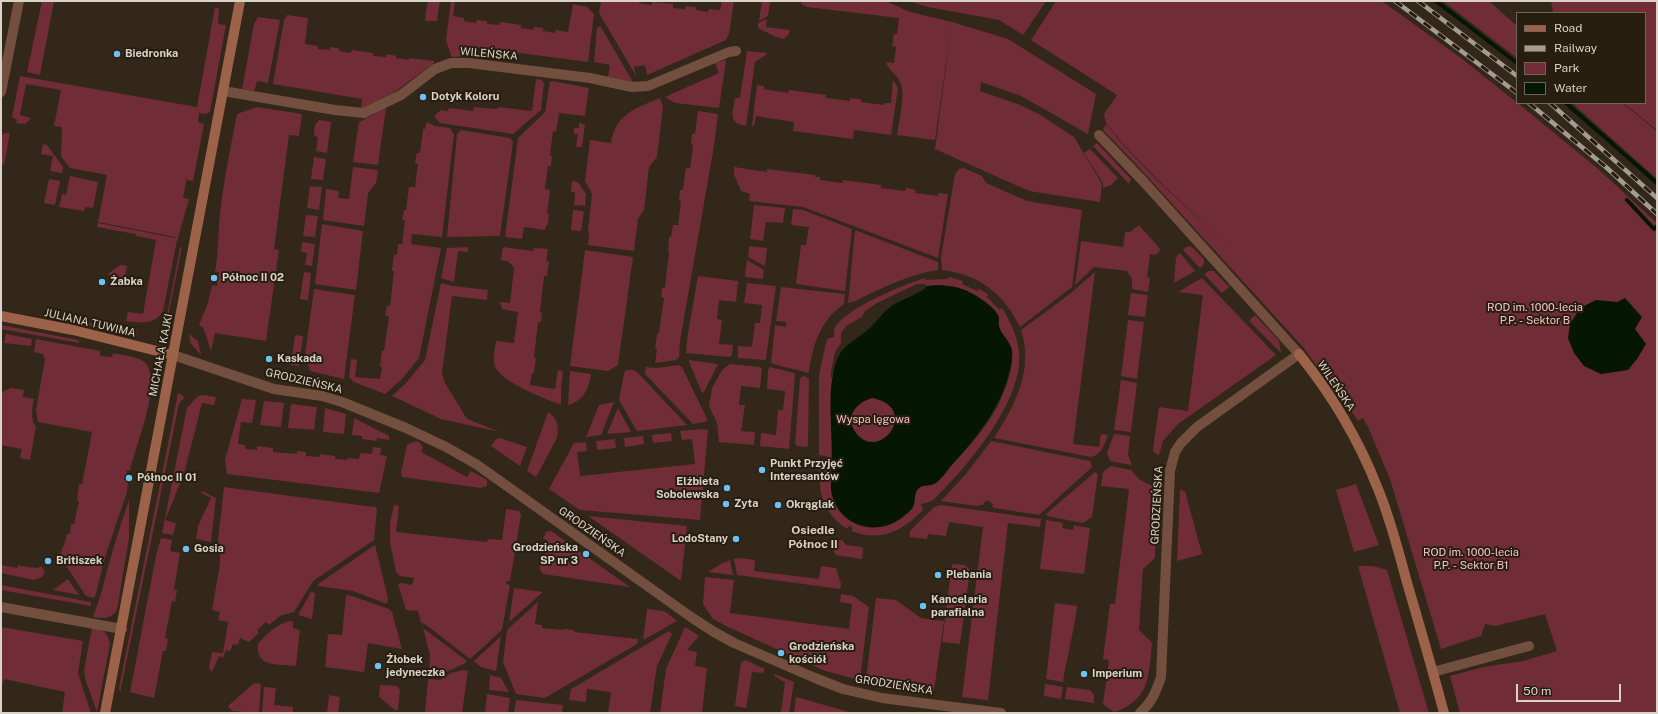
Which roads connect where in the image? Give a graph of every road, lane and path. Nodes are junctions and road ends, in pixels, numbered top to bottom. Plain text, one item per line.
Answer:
1 (19, 1) edge
2 (240, 1) edge
3 (736, 51) dead end
4 (223, 91) junction
5 (1, 92) edge
6 (1099, 135) dead end
7 (1, 316) edge
8 (1299, 354) junction
9 (174, 355) junction
10 (1, 606) edge
11 (122, 629) junction
12 (1529, 646) dead end
13 (1433, 672) junction
14 (105, 713) edge
15 (1001, 713) edge
16 (1140, 713) edge
17 (1444, 713) edge

1 - 5 street
2 - 4 street, MICHAŁA KAJKI
3 - 4 street, WILEŃSKA
4 - 9 street, MICHAŁA KAJKI
6 - 8 street, WILEŃSKA
7 - 9 street, JULIANA TUWIMA
8 - 13 street, WILEŃSKA
8 - 16 street, GRODZIEŃSKA
9 - 11 street, MICHAŁA KAJKI
9 - 15 street, GRODZIEŃSKA
10 - 11 street
11 - 14 street, MICHAŁA KAJKI
12 - 13 street
13 - 17 street, WILEŃSKA

